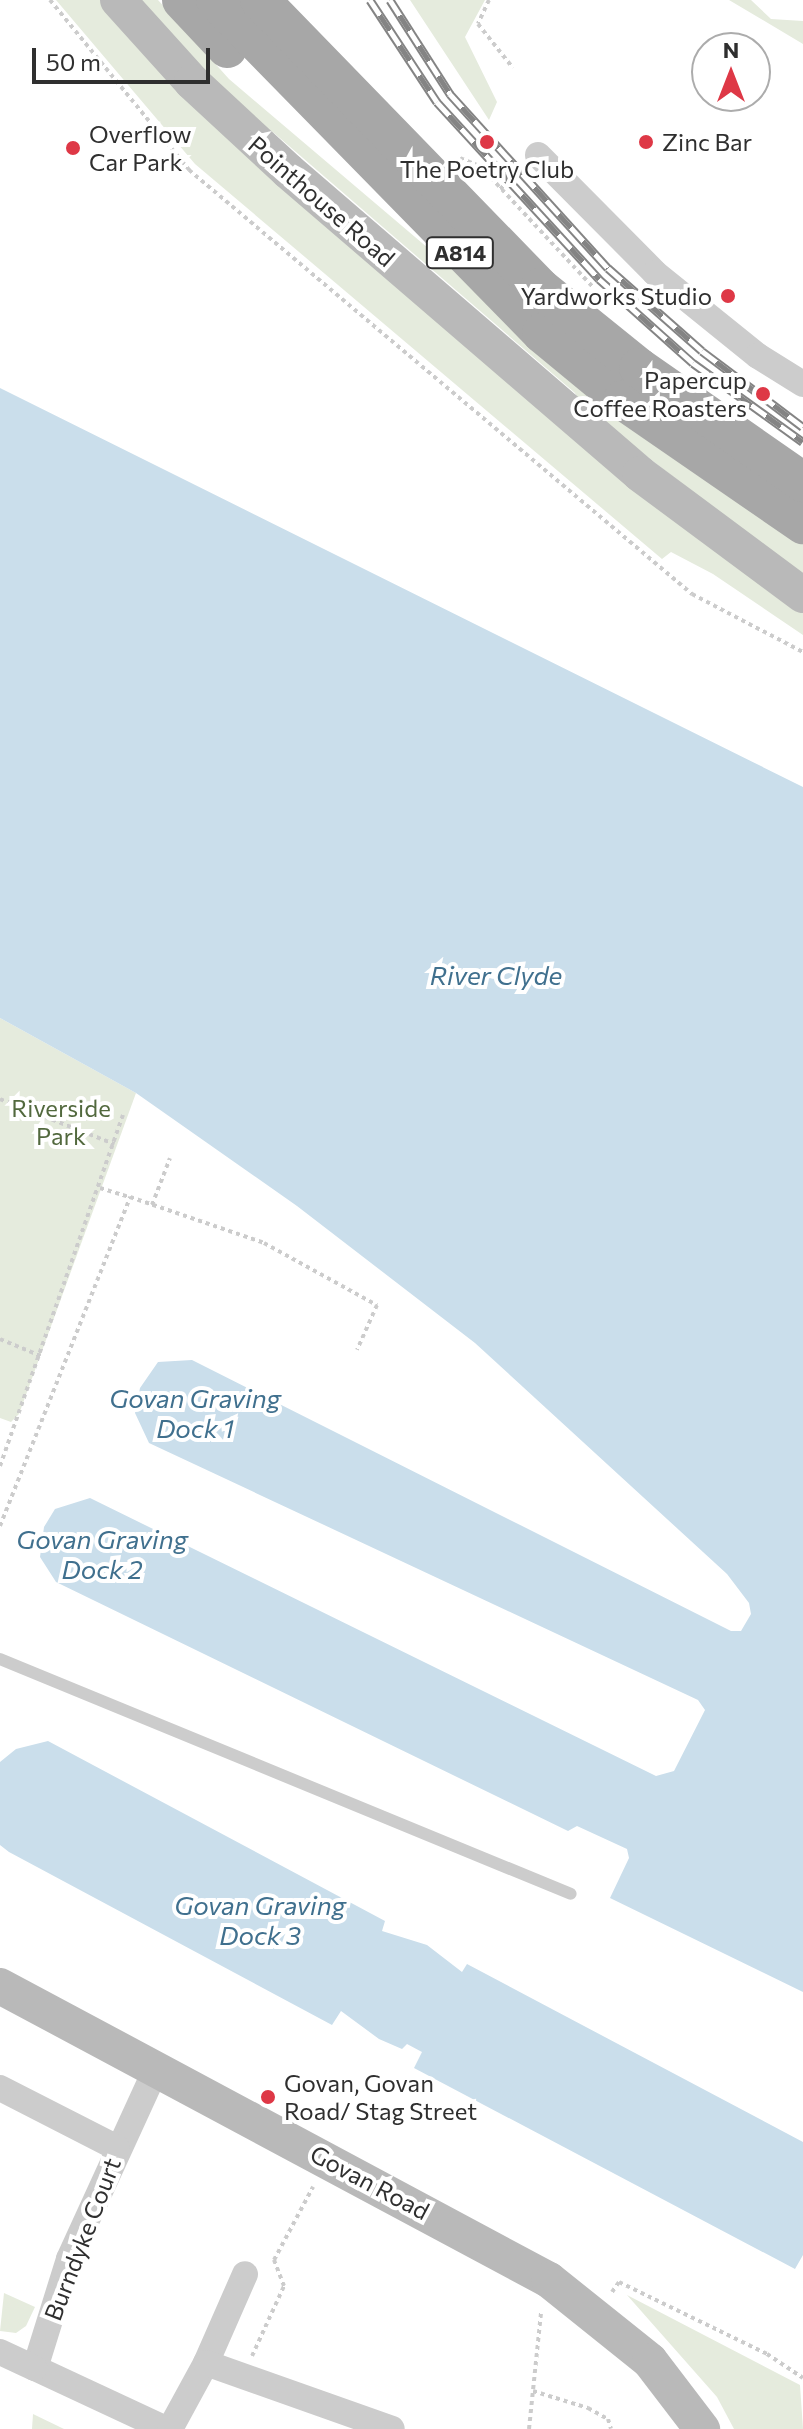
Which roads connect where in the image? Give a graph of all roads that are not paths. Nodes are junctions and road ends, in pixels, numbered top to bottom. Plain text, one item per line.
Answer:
1 (118, 0) edge
2 (182, 0) edge
3 (216, 0) edge
4 (260, 0) edge
5 (538, 155) dead end
6 (464, 257) junction
7 (803, 384) edge
8 (803, 482) edge
9 (803, 524) edge
10 (803, 595) edge
11 (0, 1659) edge
12 (571, 1894) dead end
13 (0, 1986) edge
14 (156, 2069) junction
15 (0, 2088) edge
16 (117, 2148) junction
17 (245, 2274) dead end
18 (0, 2352) edge
19 (206, 2363) junction
20 (35, 2368) junction
21 (168, 2429) edge
22 (392, 2429) edge
23 (702, 2429) edge

1 - 10 street, Pointhouse Road
2 - 6 main road, A814
3 - 6 main road, A814
4 - 8 main road, A814
5 - 7 street
6 - 9 main road, A814
11 - 12 lane
13 - 14 street, Govan Road
14 - 16 street, Burndyke Court
14 - 23 street, Govan Road
15 - 16 street
16 - 20 street, Burndyke Court
17 - 19 street
18 - 20 street
19 - 21 street
19 - 22 street
20 - 21 street

